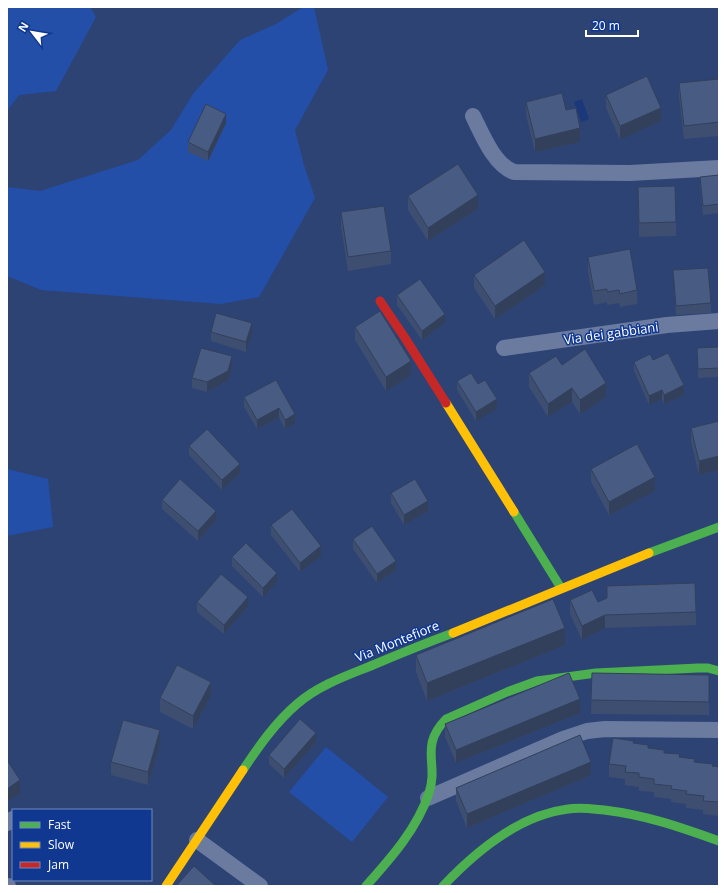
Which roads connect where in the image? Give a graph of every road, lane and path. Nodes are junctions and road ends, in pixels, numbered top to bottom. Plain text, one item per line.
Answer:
1 (473, 116) dead end
2 (719, 168) edge
3 (380, 301) dead end
4 (719, 321) edge
5 (504, 348) dead end
6 (719, 527) edge
7 (562, 588) junction
8 (719, 671) edge
9 (719, 730) edge
10 (428, 798) junction
11 (197, 840) junction
12 (719, 840) edge
13 (166, 886) edge
14 (260, 886) edge
15 (366, 886) edge
16 (443, 886) edge

1 - 2 street
3 - 7 street
4 - 5 street, Via dei gabbiani
6 - 7 street, Via Montefiore
7 - 11 street, Via Montefiore
8 - 10 street
9 - 10 street
10 - 15 street
11 - 13 street, Via Montefiore
11 - 14 street
12 - 16 street

